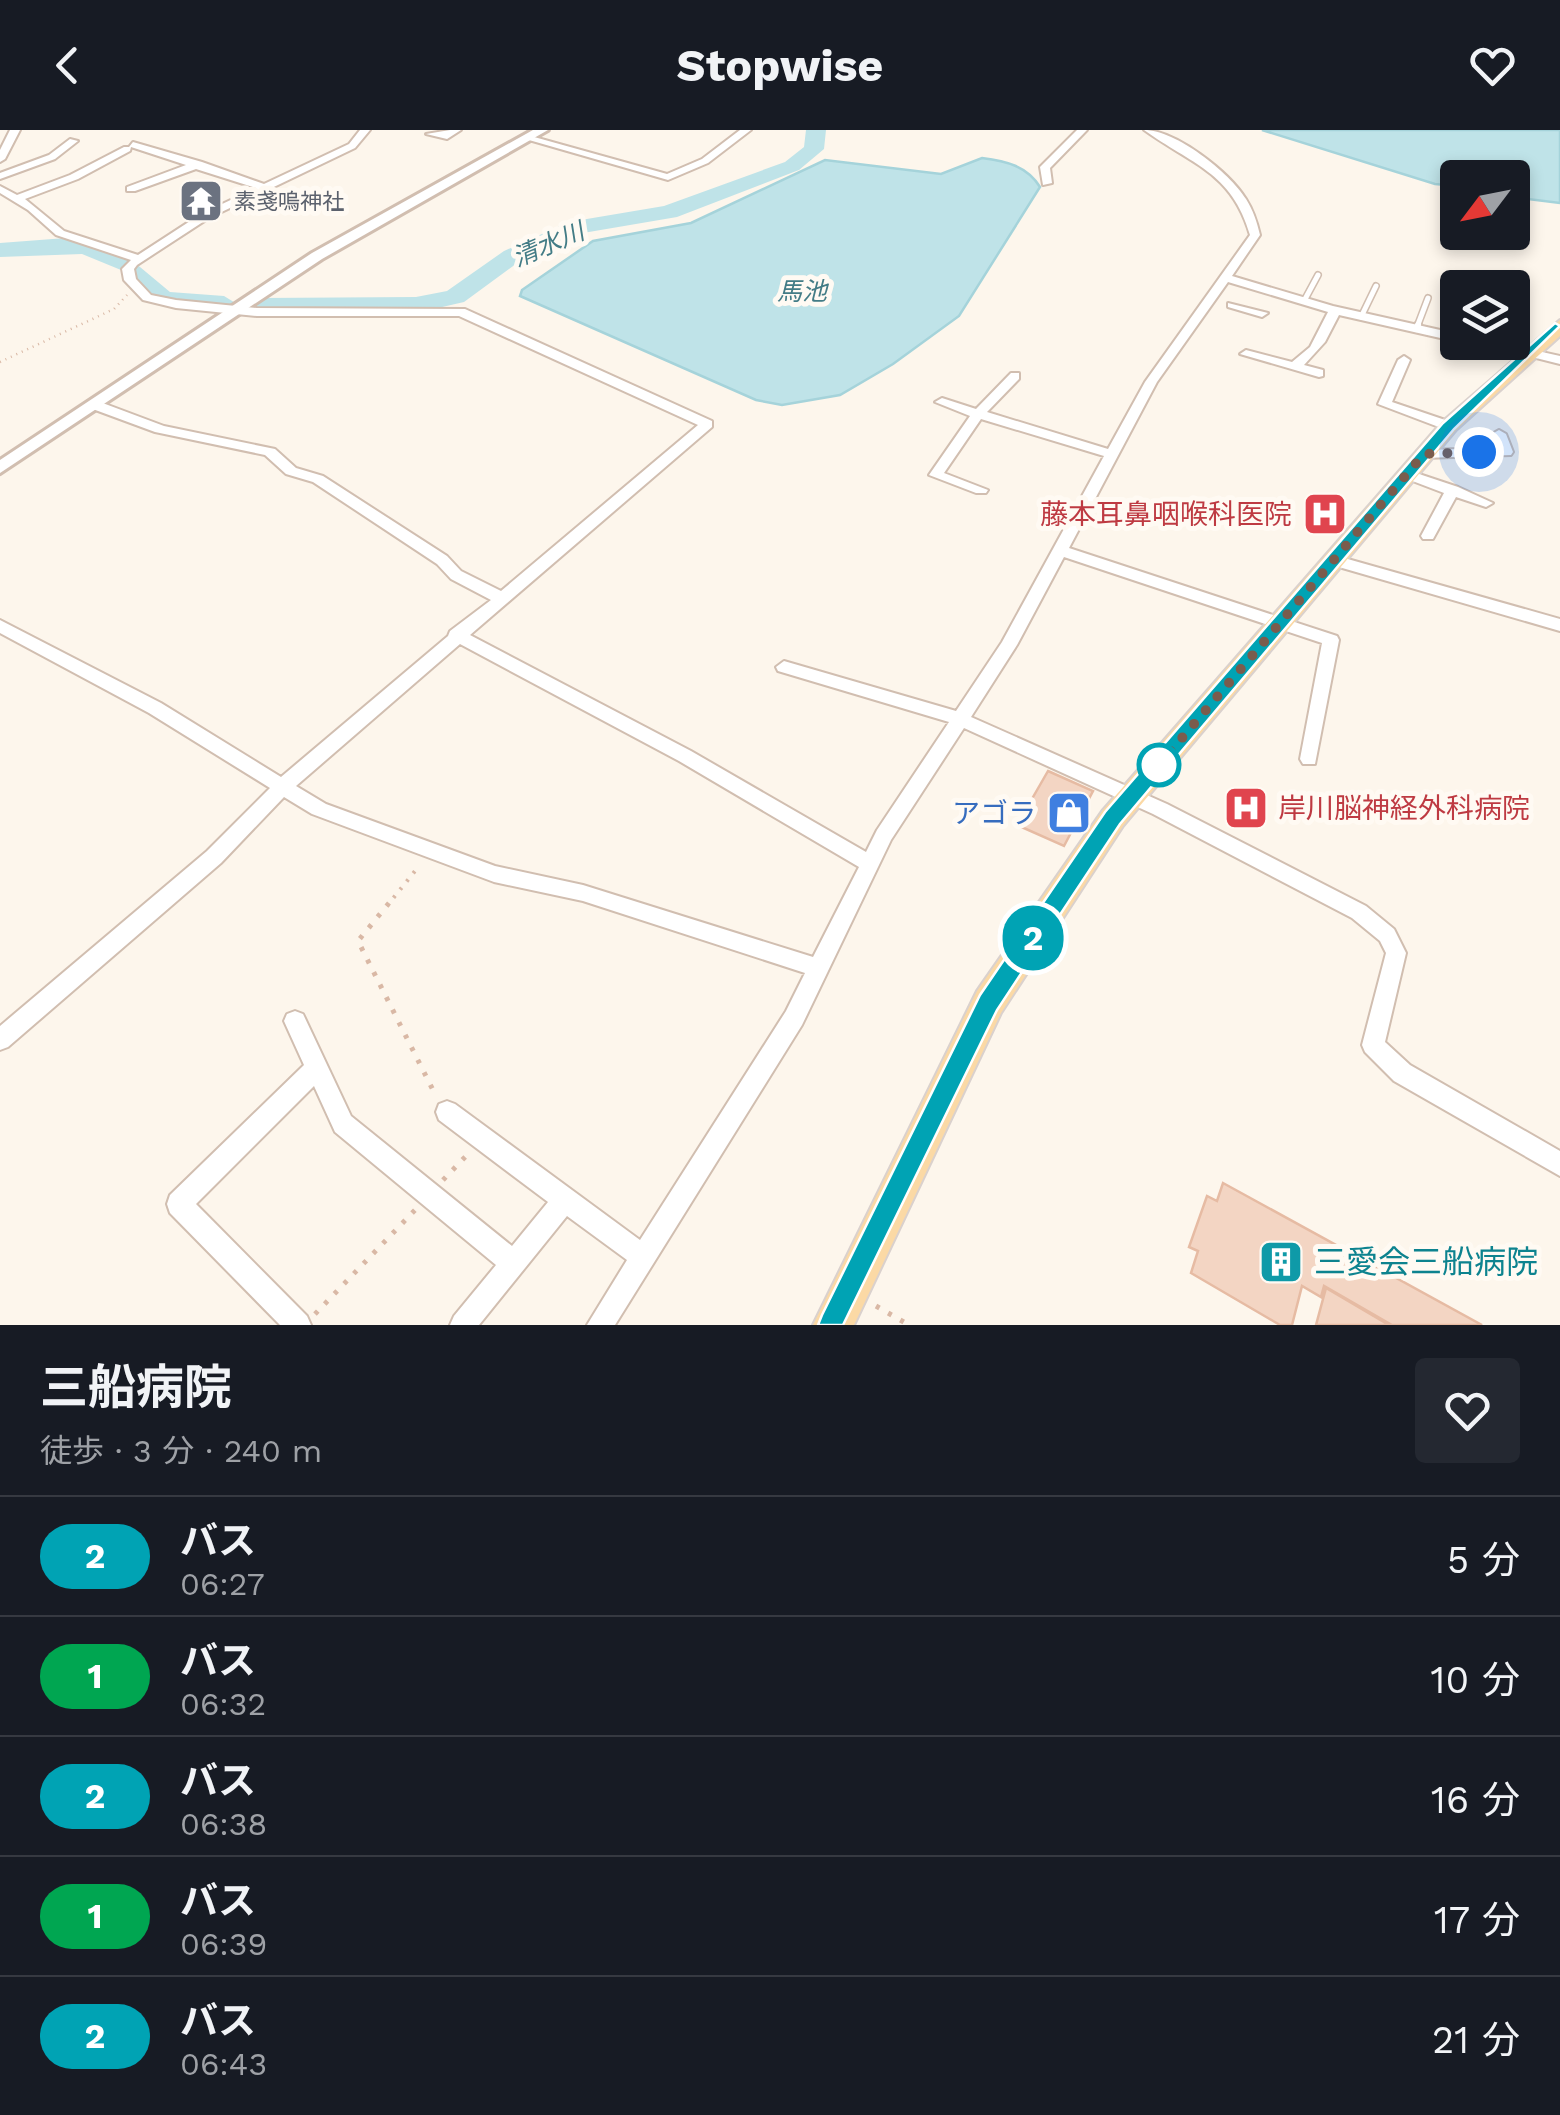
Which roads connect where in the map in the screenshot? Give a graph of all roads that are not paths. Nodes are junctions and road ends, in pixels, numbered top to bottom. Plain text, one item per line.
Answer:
1 (12, 130) edge
2 (365, 130) edge
3 (456, 130) edge
4 (510, 130) edge
5 (746, 130) edge
6 (1082, 130) edge
7 (1149, 130) edge
8 (431, 134) dead end
9 (533, 135) edge
10 (74, 140) dead end
11 (104, 150) dead end
12 (124, 151) junction
13 (0, 159) edge
14 (140, 162) dead end
15 (199, 164) junction
16 (0, 176) edge
17 (74, 177) junction
18 (1047, 183) dead end
19 (94, 184) dead end
20 (266, 188) junction
21 (0, 189) edge
22 (131, 189) dead end
23 (16, 199) junction
24 (134, 264) junction
25 (1318, 275) dead end
26 (1227, 278) junction
27 (1376, 286) dead end
28 (1261, 288) junction
29 (1428, 298) dead end
30 (1304, 301) junction
31 (1232, 305) dead end
32 (1248, 309) junction
33 (234, 310) junction
34 (1335, 310) junction
35 (1262, 313) dead end
36 (1361, 317) junction
37 (1560, 326) edge
38 (1416, 329) junction
39 (1440, 334) edge
40 (1530, 350) edge
41 (1246, 354) dead end
42 (1530, 354) edge
43 (1404, 360) dead end
44 (1519, 360) edge
45 (1560, 360) edge
46 (1294, 366) junction
47 (1318, 372) dead end
48 (1015, 376) dead end
49 (1373, 386) dead end
50 (1390, 391) junction
51 (942, 402) dead end
52 (95, 405) junction
53 (978, 414) junction
54 (1449, 426) junction
55 (1499, 434) dead end
56 (1111, 454) junction
57 (1416, 464) junction
58 (0, 468) edge
59 (982, 490) dead end
60 (1452, 490) junction
61 (1486, 503) dead end
62 (1428, 536) dead end
63 (1062, 551) junction
64 (1336, 561) junction
65 (500, 598) junction
66 (1283, 622) junction
67 (1560, 624) edge
68 (0, 626) edge
69 (456, 635) junction
70 (784, 667) dead end
71 (960, 719) junction
72 (1309, 759) dead end
73 (282, 786) junction
74 (1132, 796) junction
75 (872, 864) junction
76 (818, 968) junction
77 (296, 1021) dead end
78 (0, 1040) edge
79 (317, 1067) junction
80 (447, 1112) road end
81 (1560, 1164) edge
82 (565, 1200) junction
83 (644, 1258) junction
84 (513, 1263) junction
85 (302, 1325) edge
86 (463, 1325) edge
87 (600, 1325) edge
88 (833, 1325) edge

1 - 13 street
2 - 20 street
3 - 8 street
4 - 9 street
5 - 9 street
6 - 18 street
7 - 26 street
9 - 33 street
10 - 16 street
11 - 12 street
12 - 14 street
12 - 15 street
12 - 17 street
15 - 20 street
15 - 22 street
17 - 19 street
17 - 23 street
20 - 24 street
21 - 23 street
23 - 24 street
24 - 33 street
25 - 30 lane
26 - 28 street
26 - 56 street
27 - 36 lane
28 - 30 street
28 - 32 street
29 - 38 lane
30 - 34 street
31 - 32 street
32 - 35 street
33 - 52 street
33 - 65 street
34 - 36 street
34 - 46 street
36 - 38 street
37 - 40 main road
38 - 39 street
41 - 46 street
42 - 45 street
43 - 50 street
44 - 54 main road
46 - 47 street
48 - 53 street
49 - 50 street
50 - 54 street
51 - 53 street
52 - 58 street
52 - 65 street
53 - 56 street
53 - 59 street
54 - 57 main road
55 - 57 street
56 - 63 street
57 - 60 street
57 - 64 main road
60 - 61 street
60 - 62 street
63 - 66 street
63 - 71 street
64 - 66 main road
64 - 67 street
65 - 69 street
66 - 72 street
66 - 74 main road
68 - 73 street
69 - 73 street
69 - 75 street
70 - 71 street
71 - 74 street
71 - 75 street
73 - 76 street
73 - 78 street
74 - 81 street
74 - 88 main road
75 - 76 street
76 - 83 street
77 - 79 street
79 - 84 street
79 - 85 street
80 - 82 street
82 - 83 street
82 - 84 street
83 - 87 street
84 - 86 street

